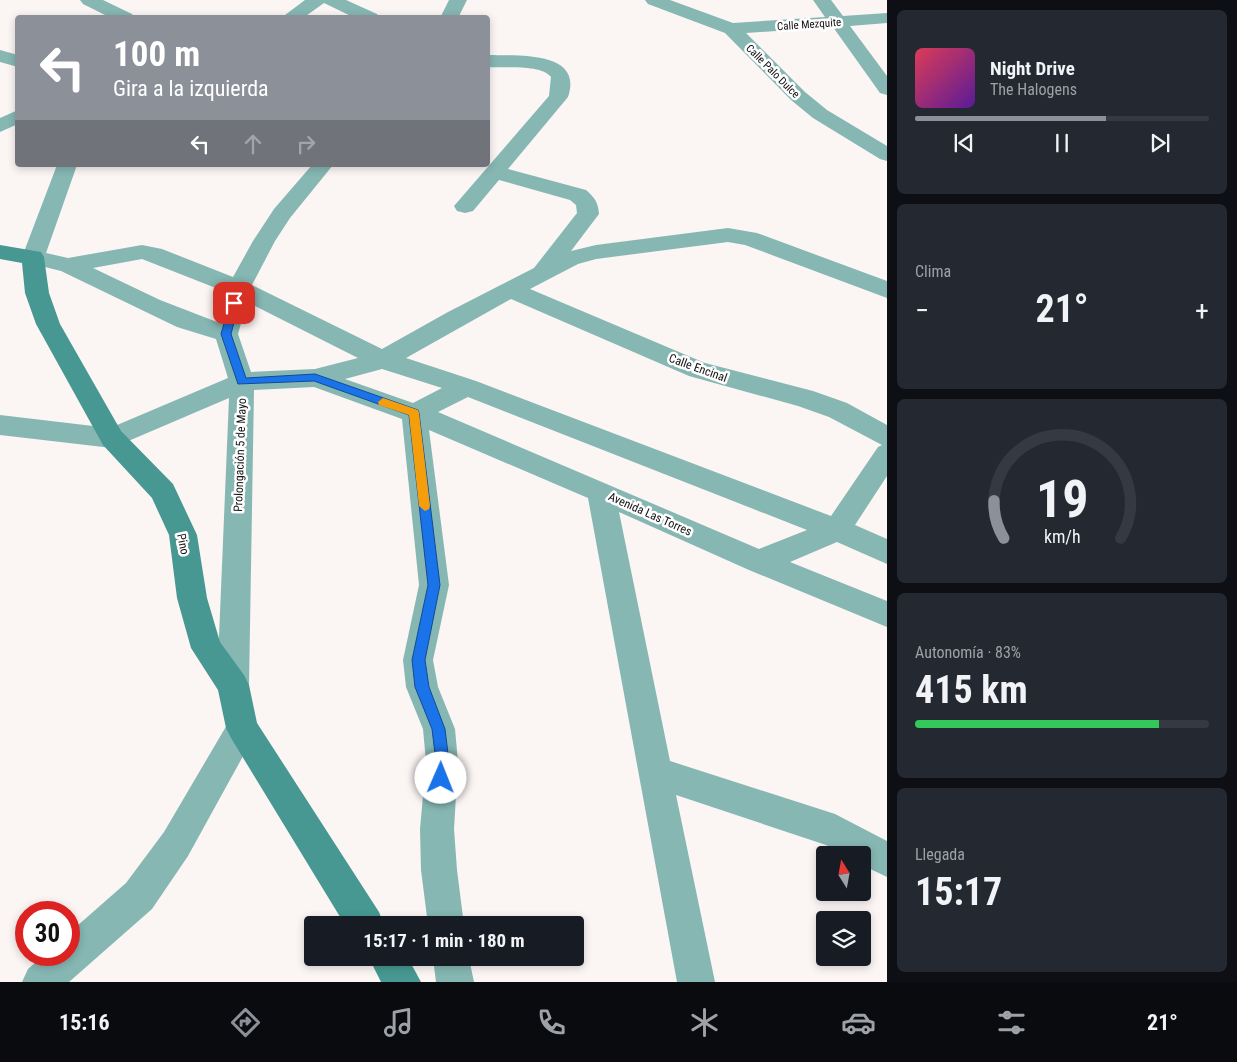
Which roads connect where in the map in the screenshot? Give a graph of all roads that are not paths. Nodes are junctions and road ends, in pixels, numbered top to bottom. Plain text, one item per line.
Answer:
1 (317, 0) edge
2 (331, 0) edge
3 (458, 0) edge
4 (654, 0) edge
5 (822, 0) edge
6 (92, 2) edge
7 (84, 15) edge
8 (120, 15) edge
9 (294, 15) edge
10 (364, 15) edge
11 (450, 15) edge
12 (887, 18) edge
13 (837, 22) junction
14 (731, 29) junction
15 (0, 56) edge
16 (15, 60) edge
17 (490, 62) edge
18 (887, 89) edge
19 (15, 118) edge
20 (0, 126) edge
21 (887, 155) edge
22 (66, 167) edge
23 (321, 167) edge
24 (494, 172) junction
25 (465, 206) dead end
26 (0, 252) edge
27 (32, 257) junction
28 (68, 265) junction
29 (540, 276) junction
30 (239, 288) junction
31 (511, 290) junction
32 (887, 290) edge
33 (226, 334) junction
34 (383, 360) junction
35 (315, 378) junction
36 (242, 382) junction
37 (467, 387) junction
38 (414, 413) junction
39 (0, 425) edge
40 (887, 437) edge
41 (112, 438) junction
42 (887, 454) edge
43 (601, 492) junction
44 (837, 530) junction
45 (887, 552) edge
46 (758, 562) junction
47 (887, 614) edge
48 (233, 685) junction
49 (242, 728) junction
50 (655, 772) junction
51 (887, 860) edge
52 (360, 916) edge
53 (445, 916) edge
54 (392, 966) edge
55 (452, 966) edge
56 (42, 982) edge
57 (402, 982) edge
58 (454, 982) edge
59 (696, 982) edge

1 - 9 street
2 - 10 street
3 - 11 street
4 - 14 street, Calle Palo Dulce
5 - 13 street
6 - 7 street
6 - 8 street
12 - 13 street, Calle Mezquite
13 - 14 street, Calle Mezquite
13 - 18 street
14 - 21 street, Calle Palo Dulce
15 - 16 street
17 - 24 street
19 - 20 street
22 - 27 street, Pino
23 - 30 street
24 - 25 street
24 - 29 street
26 - 27 street
27 - 28 street
27 - 41 street, Pino
28 - 30 street
28 - 33 street
29 - 31 street
29 - 32 street
30 - 33 street
30 - 34 street
31 - 34 street
31 - 40 street, Calle Encinal
33 - 36 street, Prolongación 5 de Mayo
34 - 35 street
34 - 37 street
35 - 36 street
35 - 38 street, Avenida Las Torres
36 - 41 street
36 - 48 street, Prolongación 5 de Mayo
37 - 38 street
37 - 44 street
38 - 43 street, Avenida Las Torres
38 - 53 street
39 - 41 street
41 - 48 street, Pino
42 - 44 street
43 - 46 street, Avenida Las Torres
43 - 50 street
44 - 45 street
44 - 46 street
46 - 47 street, Avenida Las Torres
48 - 49 street, Pino
49 - 52 street, Pino
49 - 56 street
50 - 51 street
50 - 59 street
54 - 57 street
55 - 58 street

